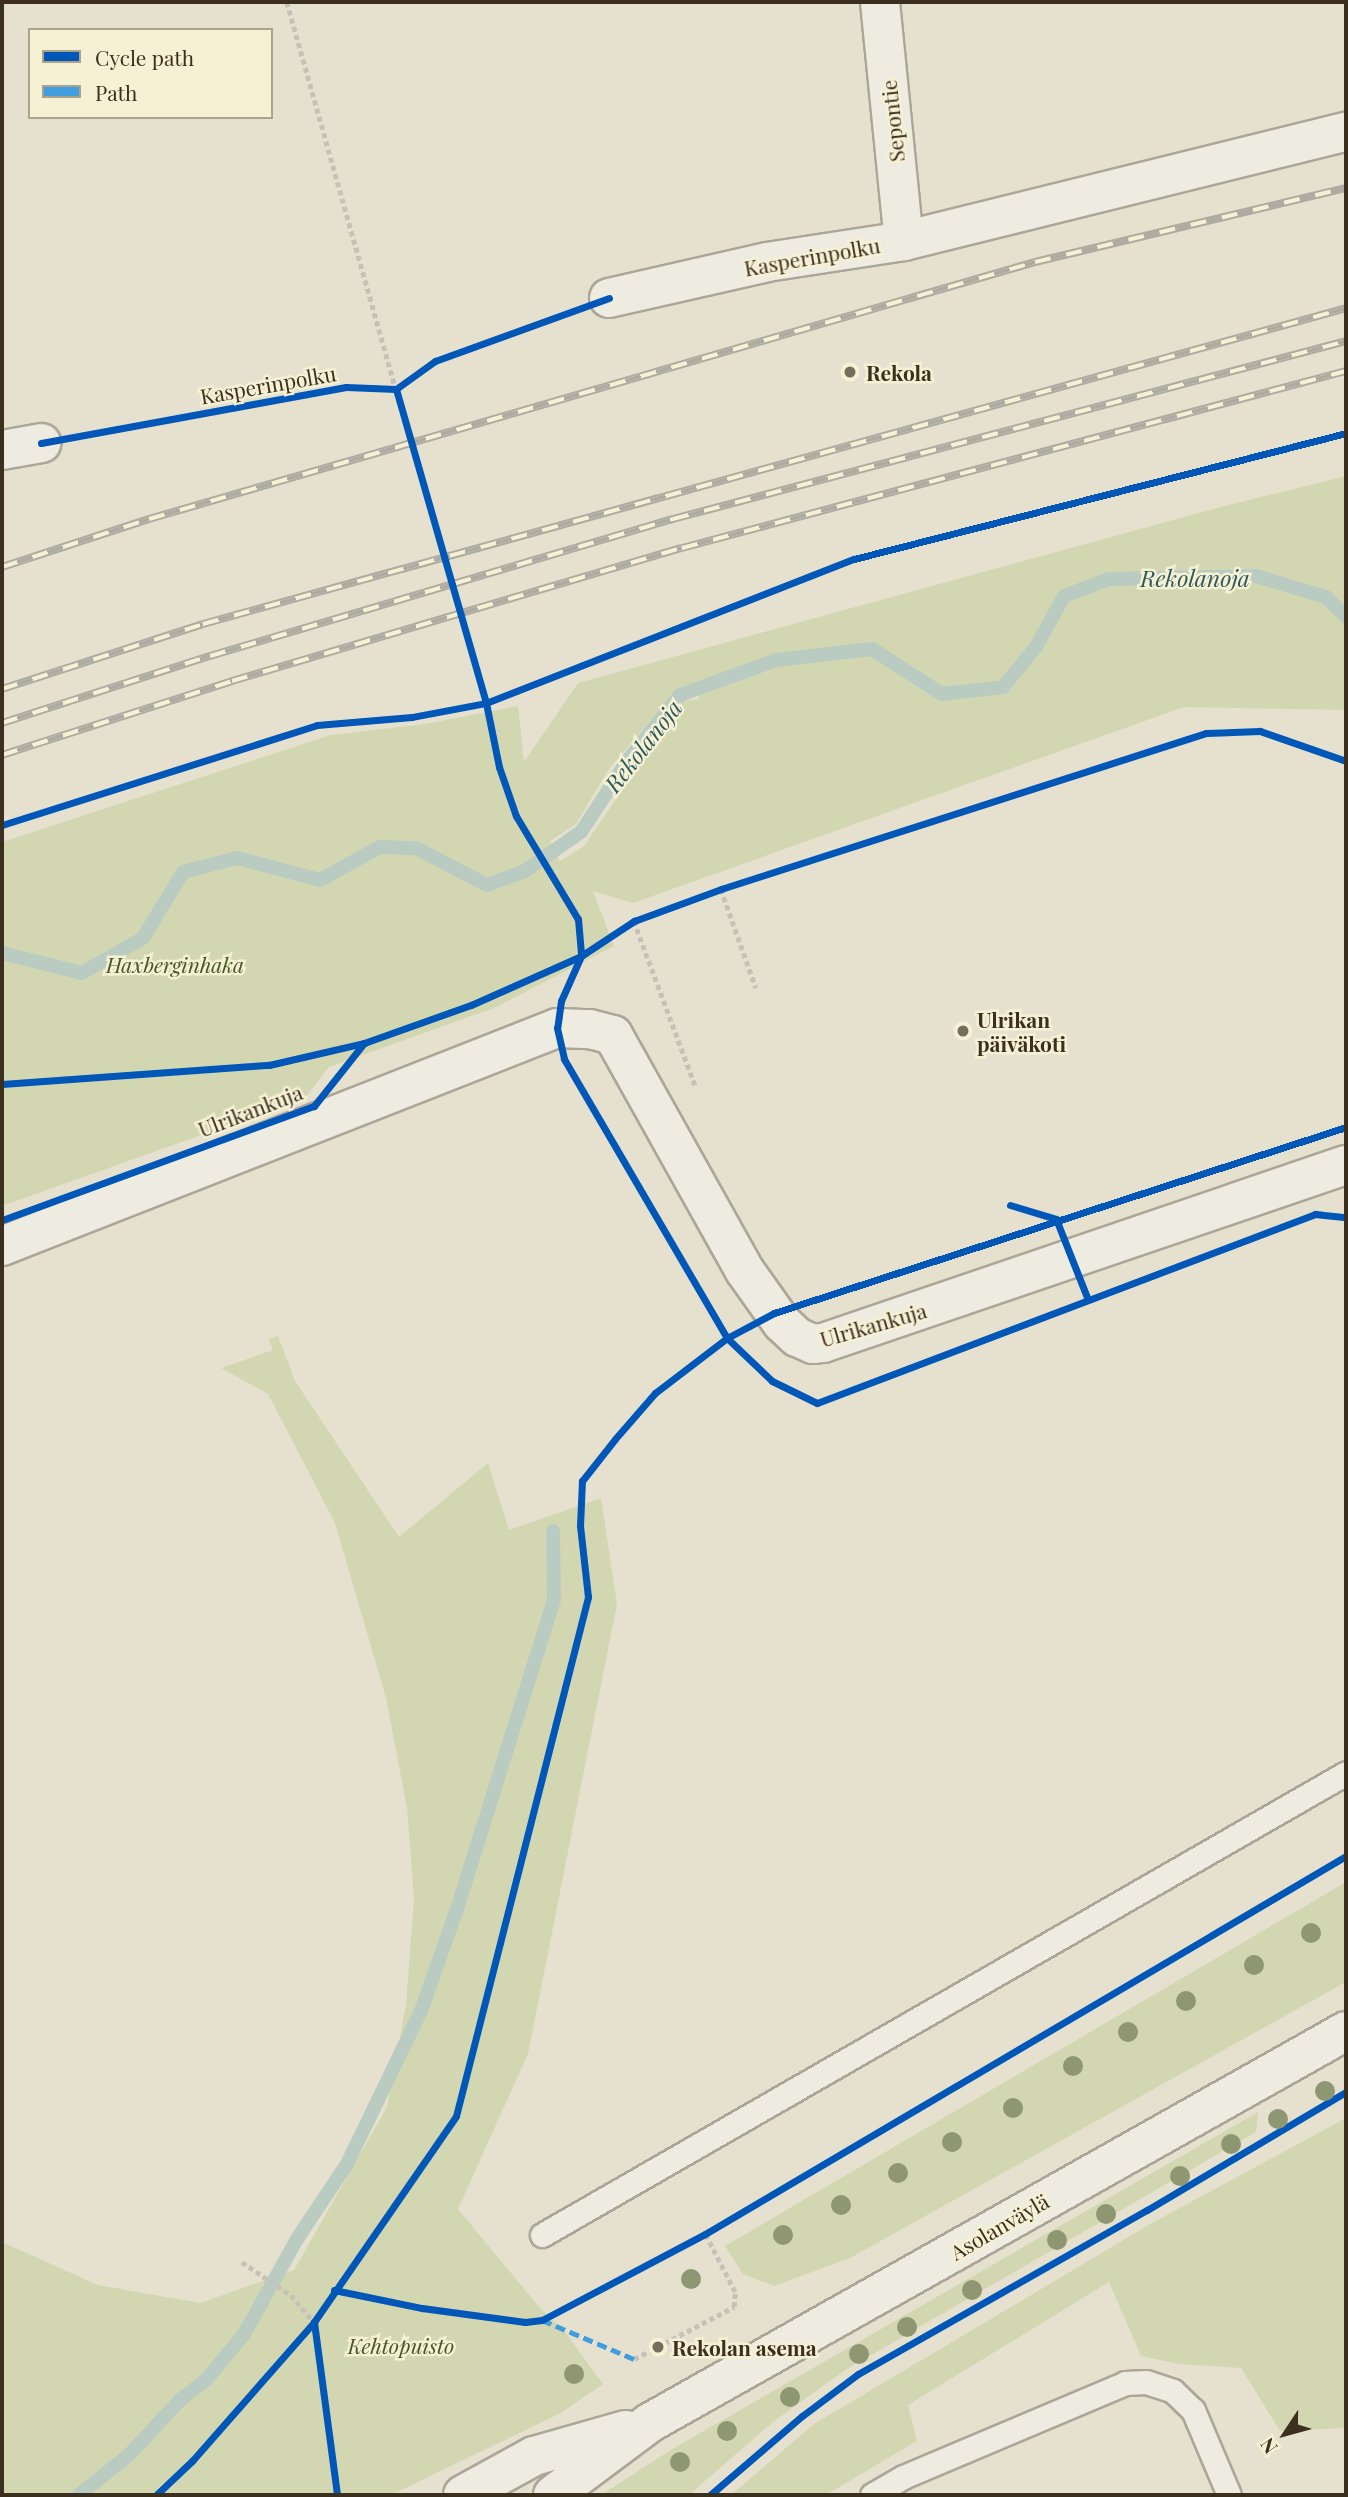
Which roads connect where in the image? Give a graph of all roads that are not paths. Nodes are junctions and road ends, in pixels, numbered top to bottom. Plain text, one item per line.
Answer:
1 (880, 2) edge
2 (1346, 132) edge
3 (904, 240) junction
4 (609, 298) dead end
5 (41, 443) dead end
6 (2, 450) edge
7 (1346, 1165) edge
8 (2, 1246) edge
9 (1346, 1773) edge
10 (1346, 2031) edge
11 (541, 2235) dead end
12 (651, 2422) junction
13 (463, 2495) edge
14 (553, 2495) edge
15 (872, 2495) edge
16 (1229, 2495) edge

1 - 3 street, Sepontie
2 - 3 street, Kasperinpolku
3 - 4 street, Kasperinpolku
5 - 6 street
7 - 8 street, Ulrikankuja
9 - 11 lane
10 - 12 street, Asolanväylä
12 - 13 street, Asolanväylä
12 - 14 street, Asolanväylä
15 - 16 lane

